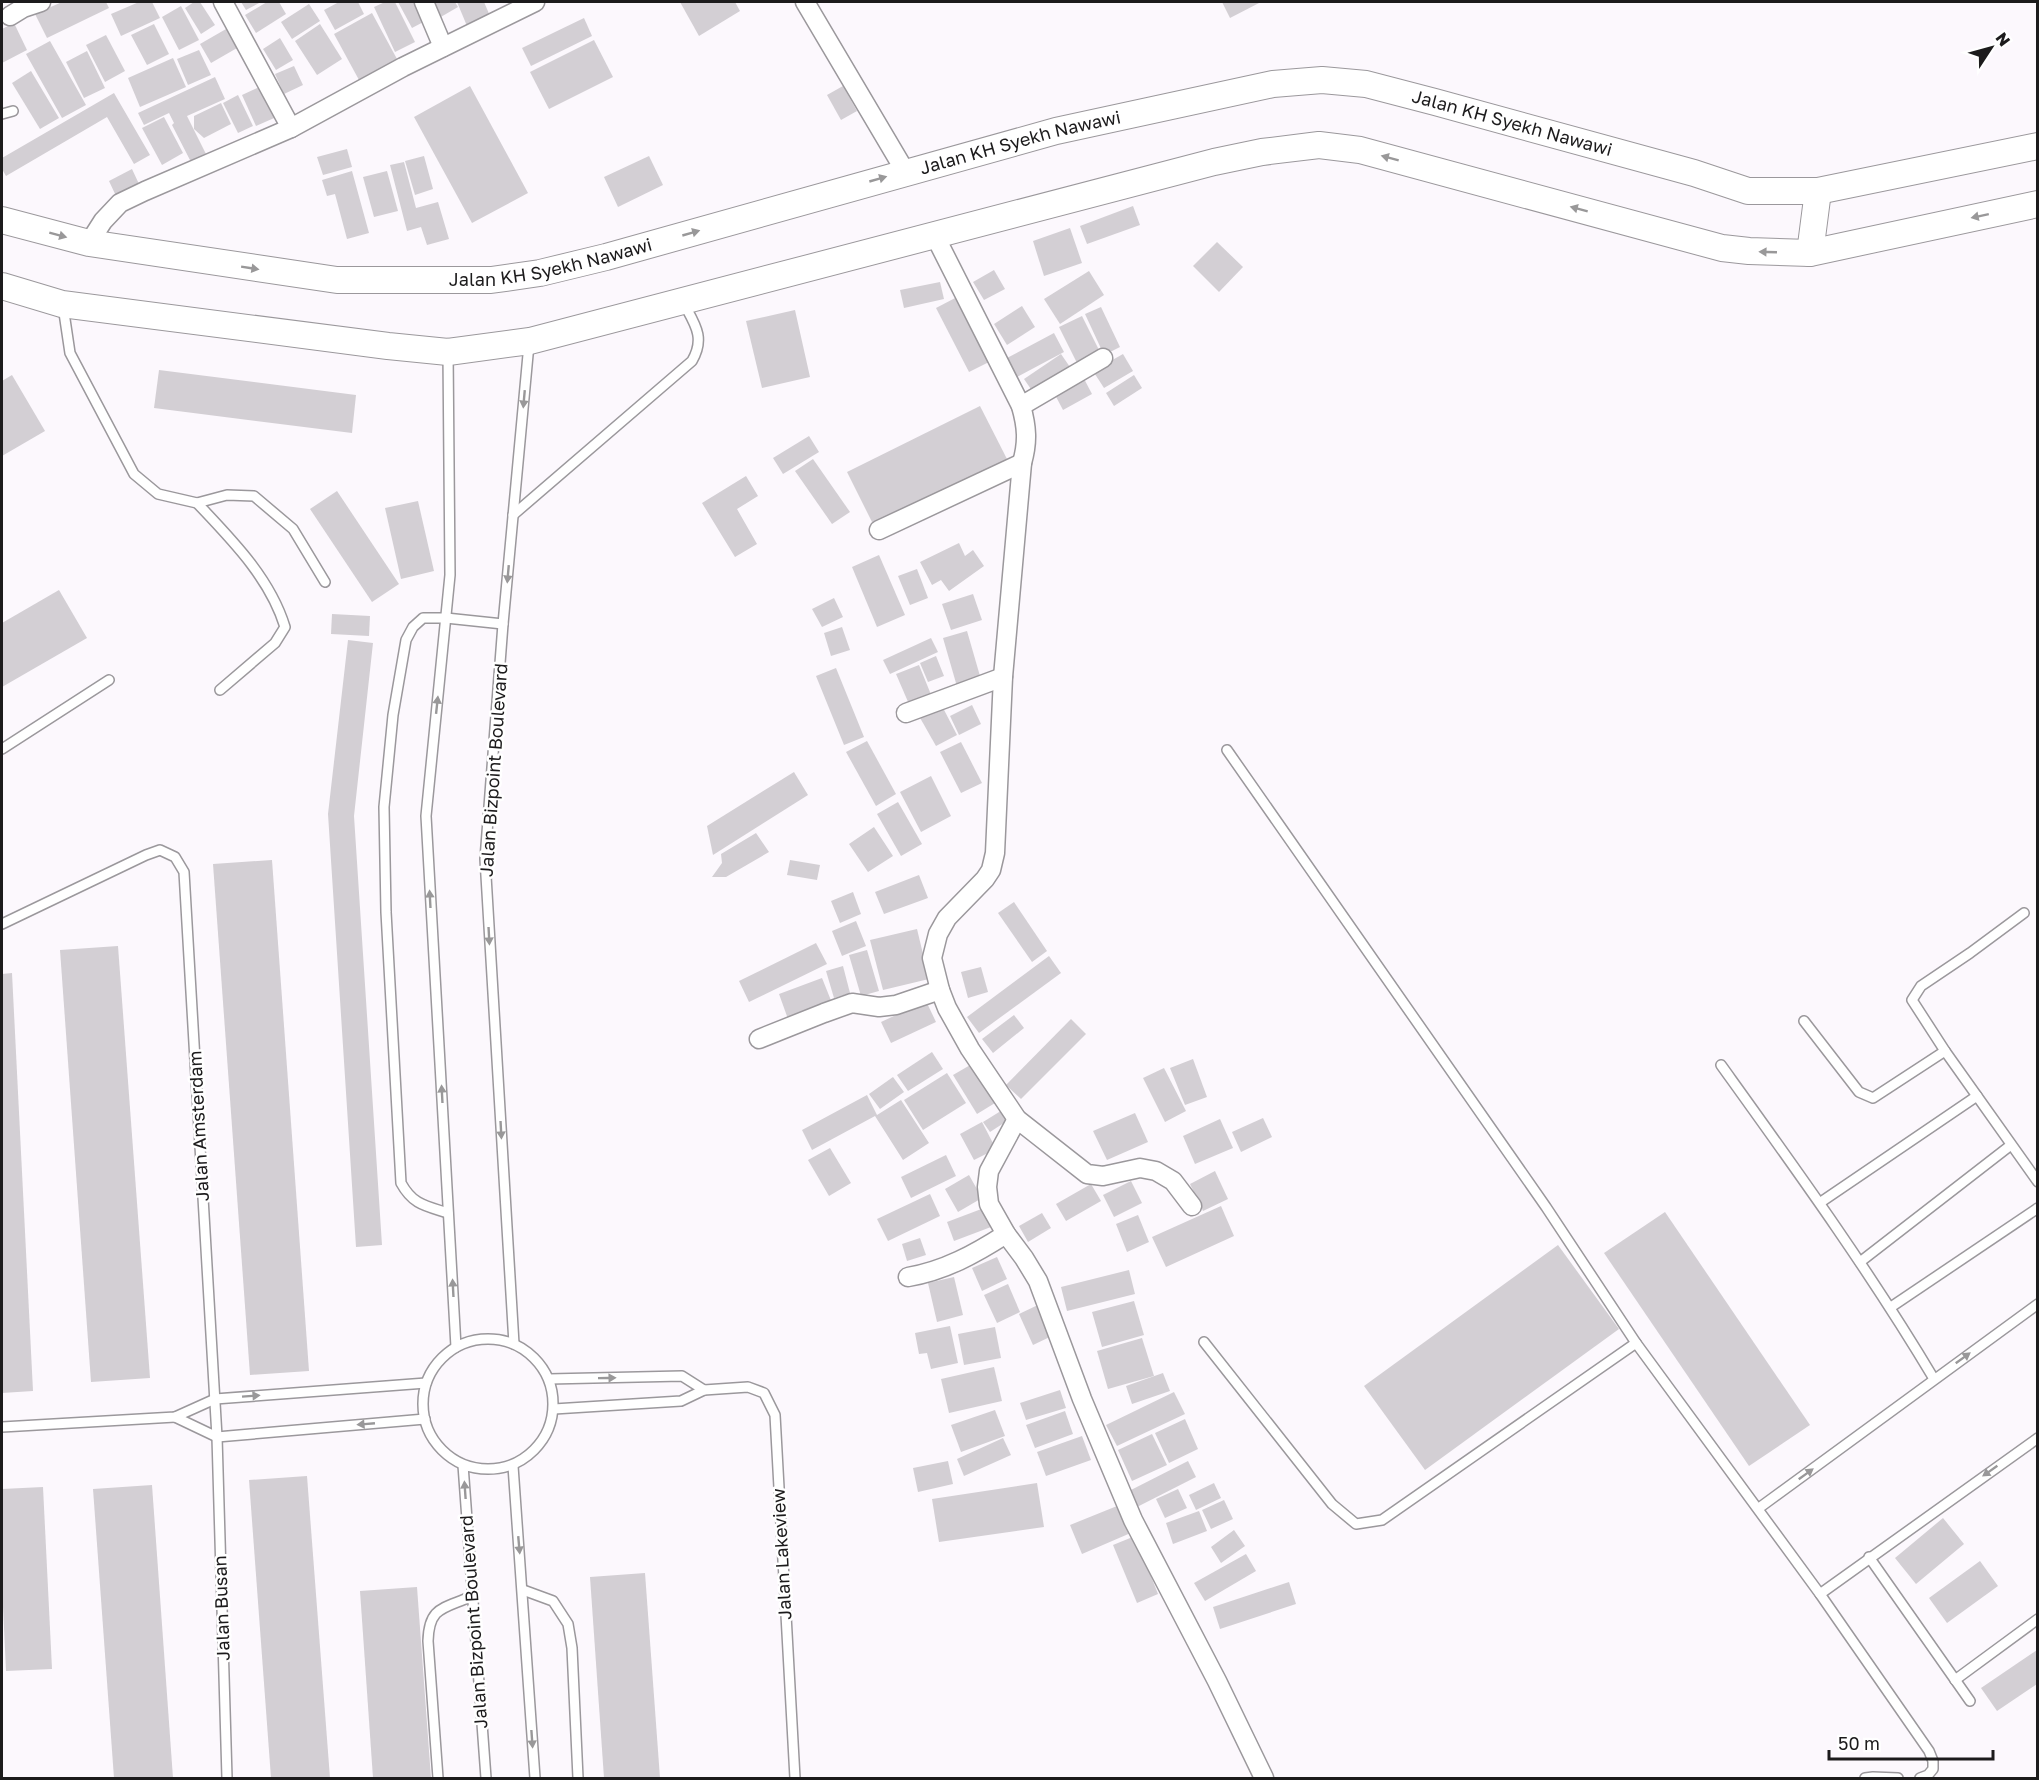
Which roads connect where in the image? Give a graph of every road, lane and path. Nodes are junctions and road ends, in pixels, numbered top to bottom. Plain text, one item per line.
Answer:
1 (40, 2) edge
2 (223, 2) edge
3 (424, 2) edge
4 (805, 2) edge
5 (526, 4) edge
6 (10, 16) dead end
7 (444, 46) junction
8 (14, 111) dead end
9 (2, 114) edge
10 (291, 128) junction
11 (2037, 146) edge
12 (905, 171) junction
13 (1818, 191) junction
14 (2037, 204) edge
15 (2, 220) edge
16 (935, 236) junction
17 (89, 243) junction
18 (1810, 253) junction
19 (2, 286) edge
20 (682, 300) junction
21 (62, 304) junction
22 (530, 341) junction
23 (448, 352) junction
24 (1103, 358) dead end
25 (1021, 406) junction
26 (1022, 463) junction
27 (197, 503) junction
28 (513, 515) junction
29 (879, 530) dead end
30 (325, 582) dead end
31 (446, 618) junction
32 (503, 624) junction
33 (1002, 677) junction
34 (108, 680) dead end
35 (220, 690) dead end
36 (906, 713) dead end
37 (2, 749) edge
38 (1227, 750) dead end
39 (2024, 914) dead end
40 (2, 924) edge
41 (940, 990) junction
42 (1804, 1022) dead end
43 (759, 1039) dead end
44 (1945, 1051) junction
45 (1720, 1065) dead end
46 (1977, 1096) junction
47 (1017, 1119) junction
48 (2011, 1145) junction
49 (2037, 1182) edge
50 (1821, 1202) junction
51 (1192, 1206) dead end
52 (2037, 1208) edge
53 (448, 1213) junction
54 (1006, 1234) junction
55 (1860, 1262) junction
56 (908, 1277) dead end
57 (2037, 1304) edge
58 (1891, 1307) junction
59 (1204, 1342) dead end
60 (1636, 1342) junction
61 (514, 1344) junction
62 (456, 1347) junction
63 (549, 1379) junction
64 (1934, 1379) junction
65 (426, 1383) junction
66 (704, 1390) junction
67 (215, 1399) junction
68 (554, 1409) junction
69 (175, 1417) junction
70 (424, 1419) junction
71 (2, 1427) edge
72 (217, 1437) junction
73 (2037, 1438) edge
74 (463, 1465) junction
75 (513, 1466) junction
76 (1759, 1508) junction
77 (1869, 1557) junction
78 (523, 1590) junction
79 (1820, 1594) junction
80 (472, 1596) junction
81 (2037, 1619) edge
82 (1955, 1680) junction
83 (1970, 1701) dead end
84 (227, 1779) edge
85 (438, 1779) edge
86 (486, 1779) edge
87 (535, 1779) edge
88 (578, 1779) edge
89 (795, 1779) edge
90 (1264, 1779) edge
91 (1865, 1779) edge
92 (1898, 1779) edge
93 (1920, 1779) edge

1 - 6 street
2 - 10 street
3 - 7 street
4 - 12 street
5 - 7 street
7 - 10 street
8 - 9 lane
10 - 17 street
11 - 13 main road, Jalan KH Syekh Nawawi
12 - 13 main road, Jalan KH Syekh Nawawi
17 -> 12 main road, Jalan KH Syekh Nawawi
13 - 18 main road
14 -> 18 main road
15 -> 17 main road, Jalan KH Syekh Nawawi
18 -> 16 main road
16 - 20 main road
16 - 25 street
19 - 21 main road
20 - 22 main road
20 - 28 lane
21 - 23 main road
21 - 27 lane
22 - 23 main road
22 -> 28 lane, Jalan Bizpoint Boulevard
23 - 31 lane
24 - 25 street
25 - 26 street
26 - 29 street
26 - 33 street
27 - 30 lane
27 - 35 lane
28 -> 32 lane, Jalan Bizpoint Boulevard
31 - 32 lane
53 -> 31 lane
31 - 53 lane
32 -> 61 lane, Jalan Bizpoint Boulevard
33 - 36 street
33 - 41 street
34 - 37 lane
38 - 60 lane
39 - 44 lane
40 - 67 lane, Jalan Amsterdam
41 - 43 street
41 - 47 street
42 - 44 lane
44 - 46 lane
45 - 50 lane
46 - 48 lane
46 - 50 lane
47 - 51 street
47 - 54 street
48 - 49 lane
48 - 55 lane
50 - 55 lane
52 - 58 lane
62 -> 53 lane
54 - 56 street
54 - 90 street
55 - 58 lane
64 -> 57 lane
58 - 64 lane
59 - 60 lane
60 - 76 lane
61 - 62 lane
61 - 63 lane
62 - 65 lane
63 -> 66 lane
63 - 68 lane
76 -> 64 lane
67 -> 65 lane
65 - 70 lane
66 - 68 lane
66 - 89 lane, Jalan Lakeview
67 - 69 lane
67 - 72 lane, Jalan Amsterdam
68 - 75 lane
69 - 71 lane
69 - 72 lane
70 -> 72 lane
70 - 74 lane
72 - 84 lane, Jalan Busan
73 -> 77 lane
74 - 75 lane
80 -> 74 lane, Jalan Bizpoint Boulevard
75 -> 78 lane
76 - 79 lane
77 - 79 lane
77 - 82 lane
78 -> 87 lane
78 - 88 lane
79 - 93 lane
80 - 85 lane
80 - 86 lane, Jalan Bizpoint Boulevard
81 - 82 lane
82 - 83 lane
91 - 92 lane

